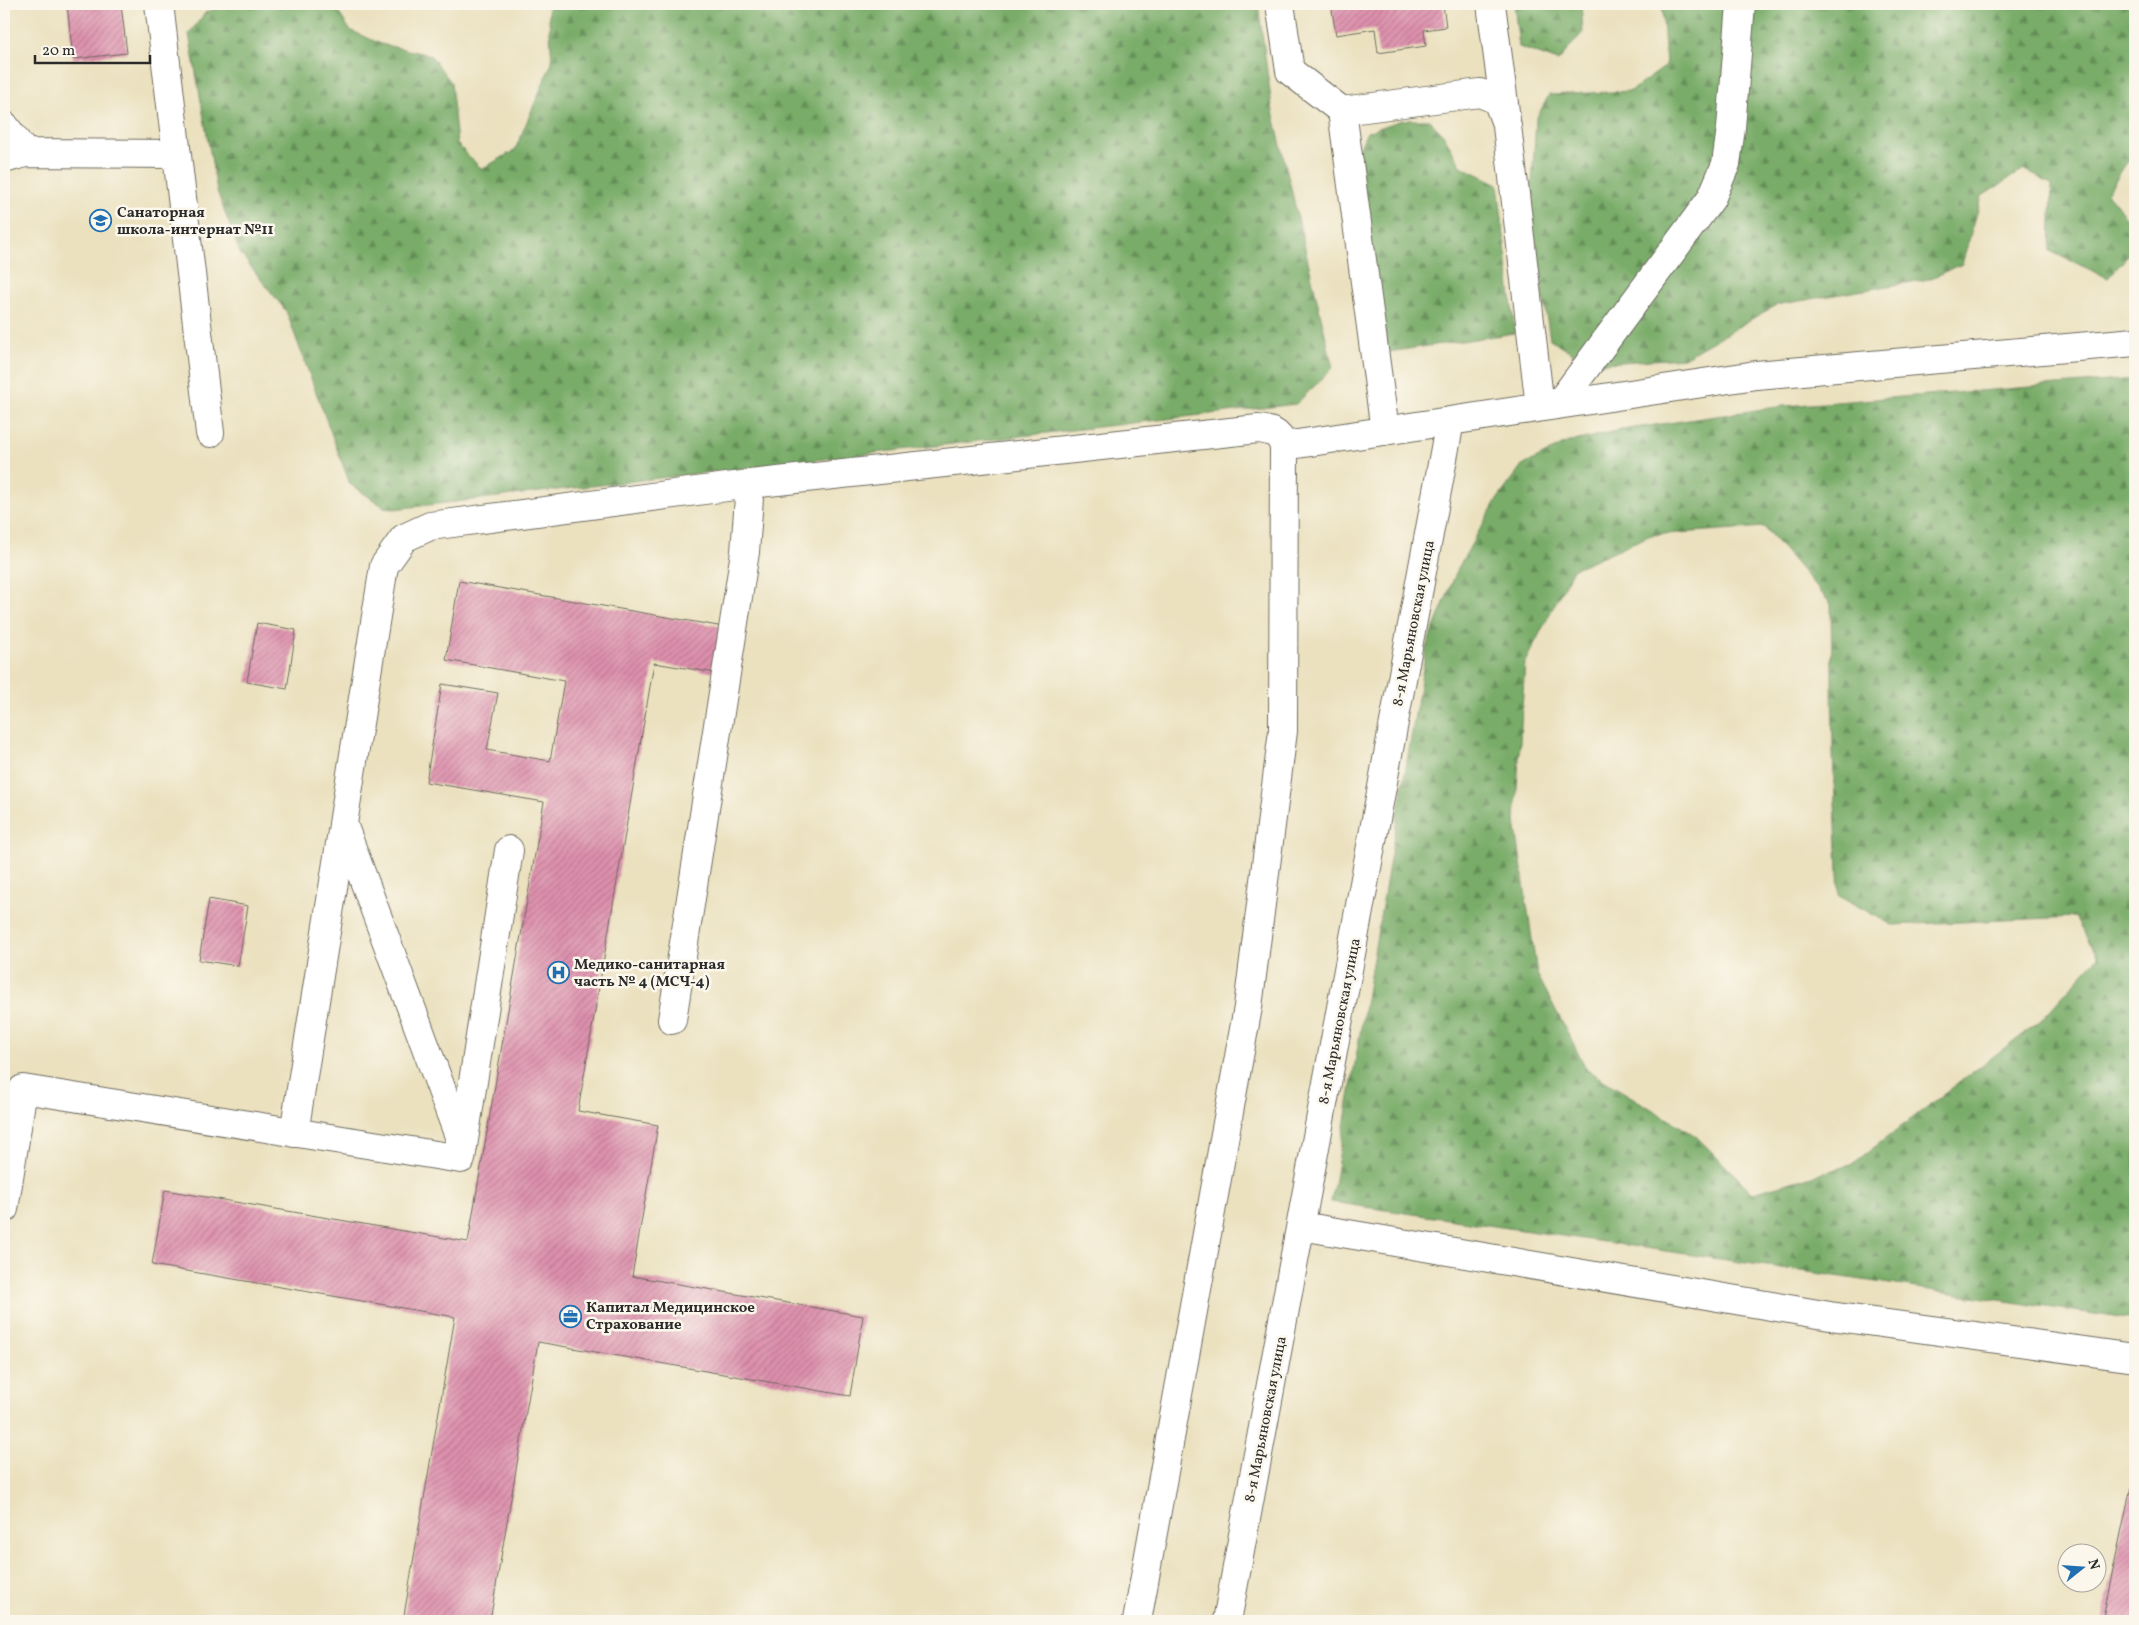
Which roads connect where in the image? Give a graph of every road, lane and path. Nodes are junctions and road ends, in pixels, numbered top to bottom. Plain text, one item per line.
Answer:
1 (159, 4) edge
2 (1280, 4) edge
3 (1491, 4) edge
4 (1741, 4) edge
5 (1342, 111) junction
6 (4, 124) edge
7 (1507, 126) junction
8 (177, 154) junction
9 (14, 156) edge
10 (2135, 342) edge
11 (1549, 406) junction
12 (1450, 421) junction
13 (1385, 431) junction
14 (210, 433) dead end
15 (1284, 446) junction
16 (750, 484) junction
17 (343, 824) junction
18 (509, 850) dead end
19 (672, 1020) dead end
20 (294, 1133) junction
21 (463, 1147) junction
22 (4, 1210) edge
23 (1301, 1226) junction
24 (2135, 1358) edge
25 (1137, 1621) edge
26 (1227, 1621) edge

1 - 8 street
2 - 5 street
3 - 7 street
4 - 11 street
5 - 7 street
5 - 13 street
6 - 9 street
7 - 11 street
8 - 9 street
8 - 14 street
10 - 11 street
11 - 12 street
12 - 13 street
12 - 23 street, 8-я Марьяновская улица
13 - 15 street
15 - 16 street
15 - 25 street
16 - 17 street
16 - 19 street
17 - 20 street
17 - 21 street
18 - 21 street
20 - 21 street
20 - 22 street
23 - 24 street
23 - 26 street, 8-я Марьяновская улица

